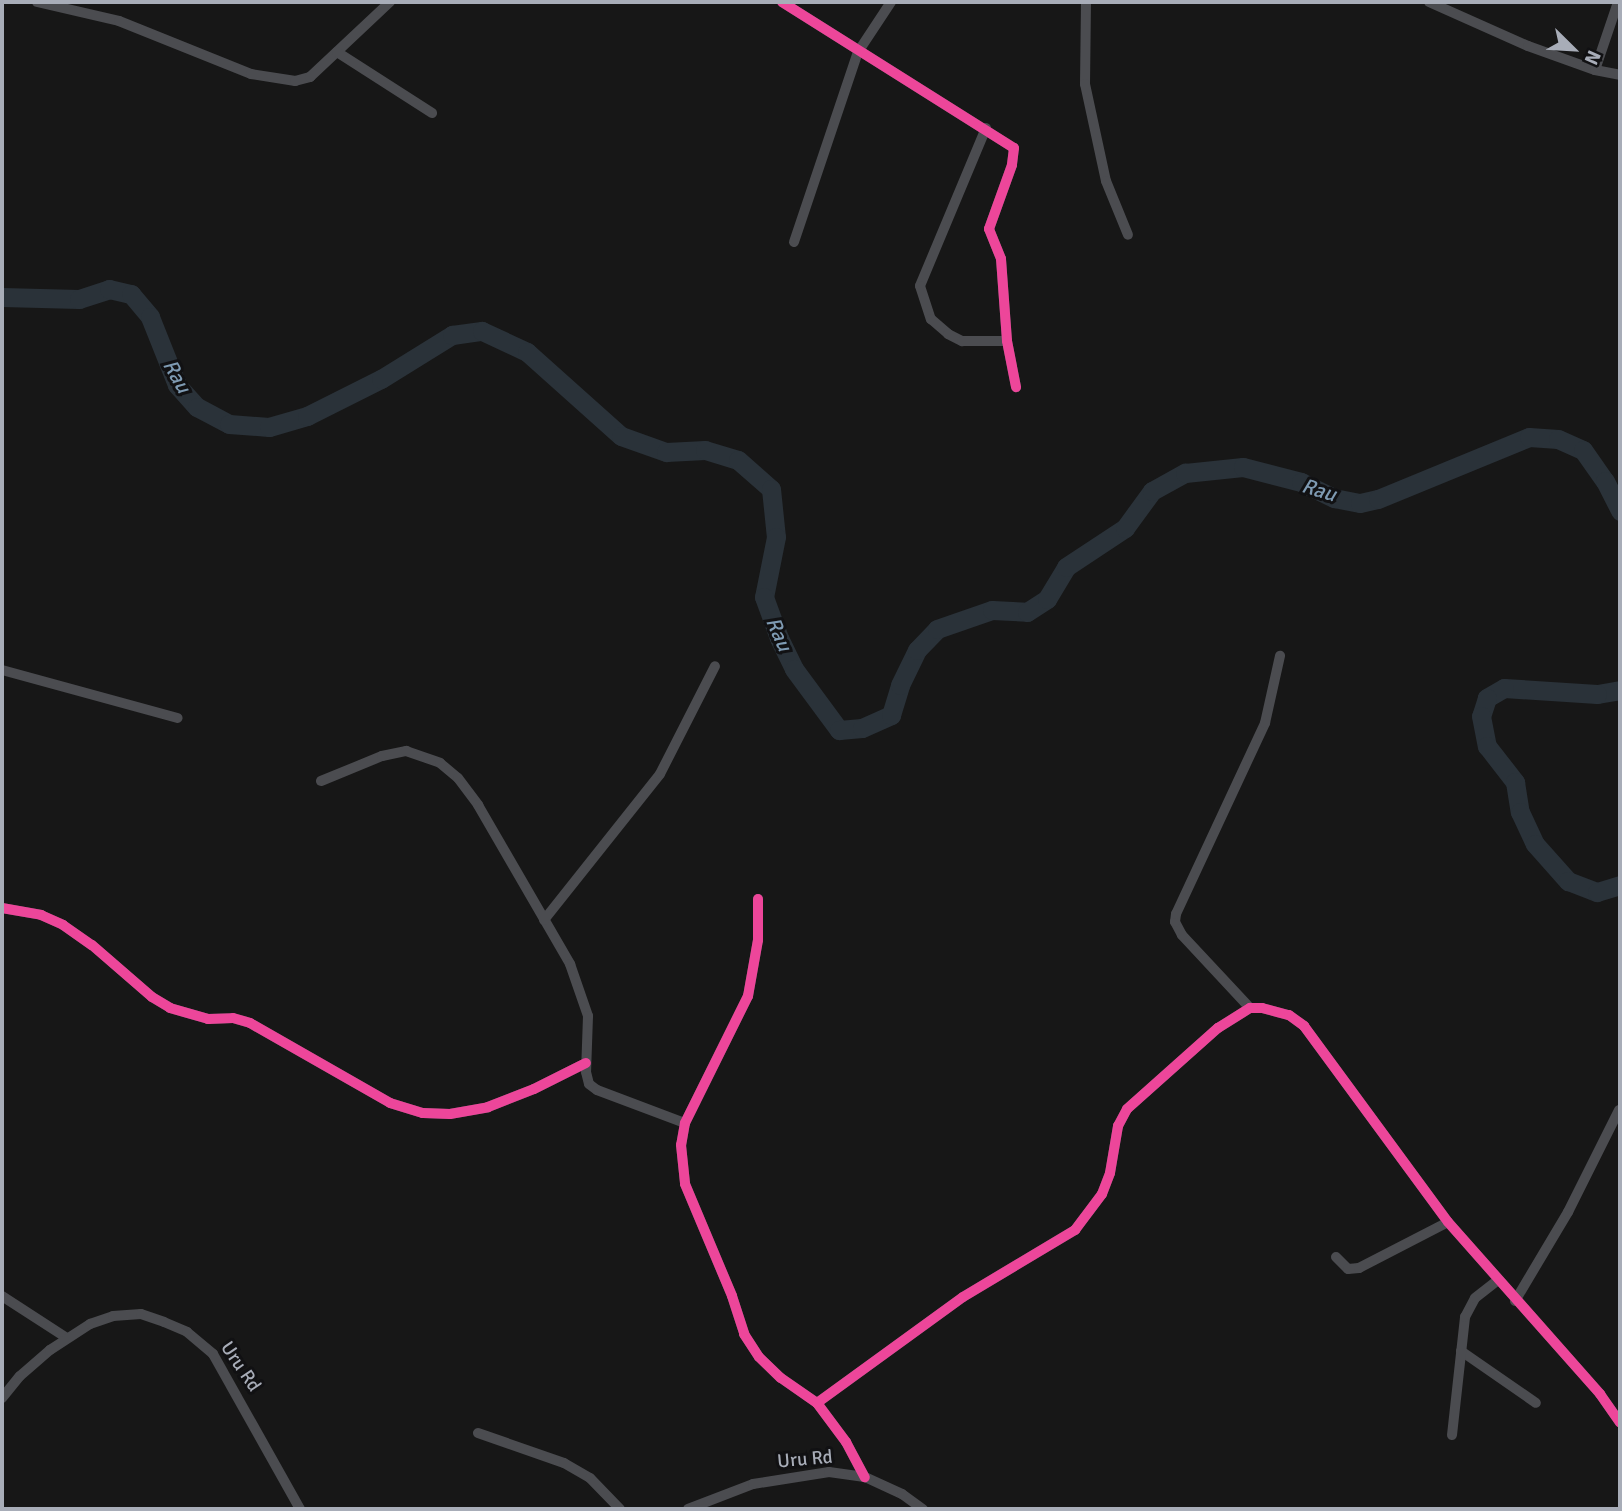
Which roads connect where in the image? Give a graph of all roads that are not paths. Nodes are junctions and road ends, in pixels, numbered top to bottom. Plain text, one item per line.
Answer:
1 (37, 2) edge
2 (390, 2) edge
3 (782, 2) edge
4 (891, 2) edge
5 (1086, 2) edge
6 (1429, 2) edge
7 (1618, 2) edge
8 (337, 52) junction
9 (858, 52) junction
10 (1595, 70) junction
11 (1620, 75) edge
12 (432, 113) dead end
13 (986, 128) junction
14 (1128, 235) dead end
15 (794, 242) dead end
16 (1007, 341) junction
17 (1016, 387) dead end
18 (1280, 656) dead end
19 (715, 666) dead end
20 (2, 670) edge
21 (178, 718) dead end
22 (321, 781) dead end
23 (758, 899) dead end
24 (2, 908) edge
25 (544, 920) junction
26 (1250, 1008) junction
27 (586, 1063) junction
28 (1619, 1110) edge
29 (685, 1123) junction
30 (1448, 1222) junction
31 (1336, 1257) dead end
32 (1497, 1281) junction
33 (2, 1297) edge
34 (1515, 1301) junction
35 (67, 1338) junction
36 (1461, 1351) junction
37 (2, 1398) edge
38 (817, 1403) junction
39 (1536, 1403) dead end
40 (1620, 1423) edge
41 (478, 1433) dead end
42 (1452, 1435) dead end
43 (865, 1477) junction
44 (300, 1509) edge
45 (620, 1509) edge
46 (688, 1509) edge
47 (923, 1509) edge

1 - 8 street
2 - 8 street
3 - 9 street
4 - 9 street
5 - 14 street
6 - 10 street
7 - 10 street
8 - 12 street
9 - 13 street
9 - 15 street
10 - 11 street
13 - 16 street
13 - 16 street
16 - 17 street
18 - 26 street
19 - 25 street
20 - 21 street
22 - 25 street
23 - 29 street
24 - 27 street
25 - 27 street
26 - 30 street
26 - 38 street
27 - 29 street
28 - 34 street
29 - 38 street
30 - 31 street
30 - 32 street
32 - 34 street
32 - 36 street
33 - 35 street
34 - 40 street
35 - 37 street, Uru Rd
35 - 44 street, Uru Rd
36 - 39 street
36 - 42 street
38 - 43 street
41 - 45 street
43 - 46 street, Uru Rd
43 - 47 street, Uru Rd

